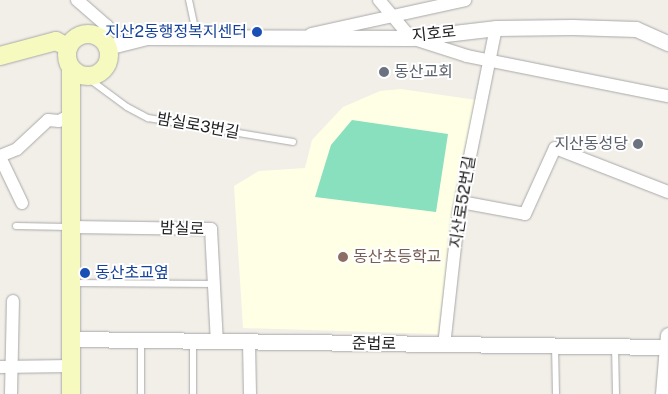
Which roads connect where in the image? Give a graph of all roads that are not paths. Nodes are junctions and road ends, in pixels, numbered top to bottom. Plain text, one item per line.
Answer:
1 (77, 0) edge
2 (189, 0) edge
3 (379, 0) edge
4 (465, 0) edge
5 (395, 16) junction
6 (496, 28) junction
7 (305, 35) junction
8 (197, 37) junction
9 (411, 38) junction
10 (103, 42) junction
11 (668, 43) edge
12 (68, 47) junction
13 (0, 56) edge
14 (490, 59) junction
15 (78, 72) junction
16 (668, 96) edge
17 (71, 114) junction
18 (293, 142) dead end
19 (0, 156) edge
20 (668, 192) edge
21 (460, 202) junction
22 (22, 203) dead end
23 (16, 226) dead end
24 (71, 227) junction
25 (71, 283) junction
26 (214, 284) junction
27 (13, 301) dead end
28 (71, 340) junction
29 (141, 341) junction
30 (193, 341) junction
31 (667, 341) edge
32 (217, 342) junction
33 (249, 342) junction
34 (555, 345) junction
35 (444, 346) junction
36 (615, 346) junction
37 (71, 366) junction
38 (5, 367) edge
39 (11, 394) edge
40 (71, 394) edge
41 (141, 394) edge
42 (192, 394) edge
43 (250, 394) edge
44 (556, 394) edge
45 (616, 394) edge
46 (663, 394) edge

1 - 10 street
2 - 8 lane
3 - 5 street
4 - 5 street
5 - 7 street
5 - 9 street
6 - 9 street, 지호로
6 - 11 street, 지호로
6 - 14 street, 지산로52번길
7 - 8 street, 지호로
7 - 9 street, 지호로
8 - 10 street, 지호로
9 - 14 street
10 - 12 main road, 지호로
10 - 15 main road
12 - 13 main road
12 - 15 main road
14 - 16 street
14 - 21 street, 지산로52번길
15 - 17 main road
15 - 18 lane, 밤실로3번길
17 - 19 street
17 - 24 main road
19 - 22 street
20 - 21 street
21 - 35 street, 지산로52번길
23 - 24 lane
24 - 25 main road
24 - 26 street, 밤실로
25 - 26 lane
25 - 28 main road
26 - 32 street, 밤실로
27 - 38 street
28 - 29 street, 준법로
28 - 37 main road
29 - 30 street, 준법로
29 - 41 lane
30 - 32 street, 준법로
30 - 42 lane
31 - 36 street, 준법로
31 - 46 street
32 - 33 street, 준법로
33 - 35 street, 준법로
33 - 43 street
34 - 35 street, 준법로
34 - 36 street, 준법로
34 - 44 lane
36 - 45 lane
37 - 38 street
37 - 40 main road
38 - 39 street

